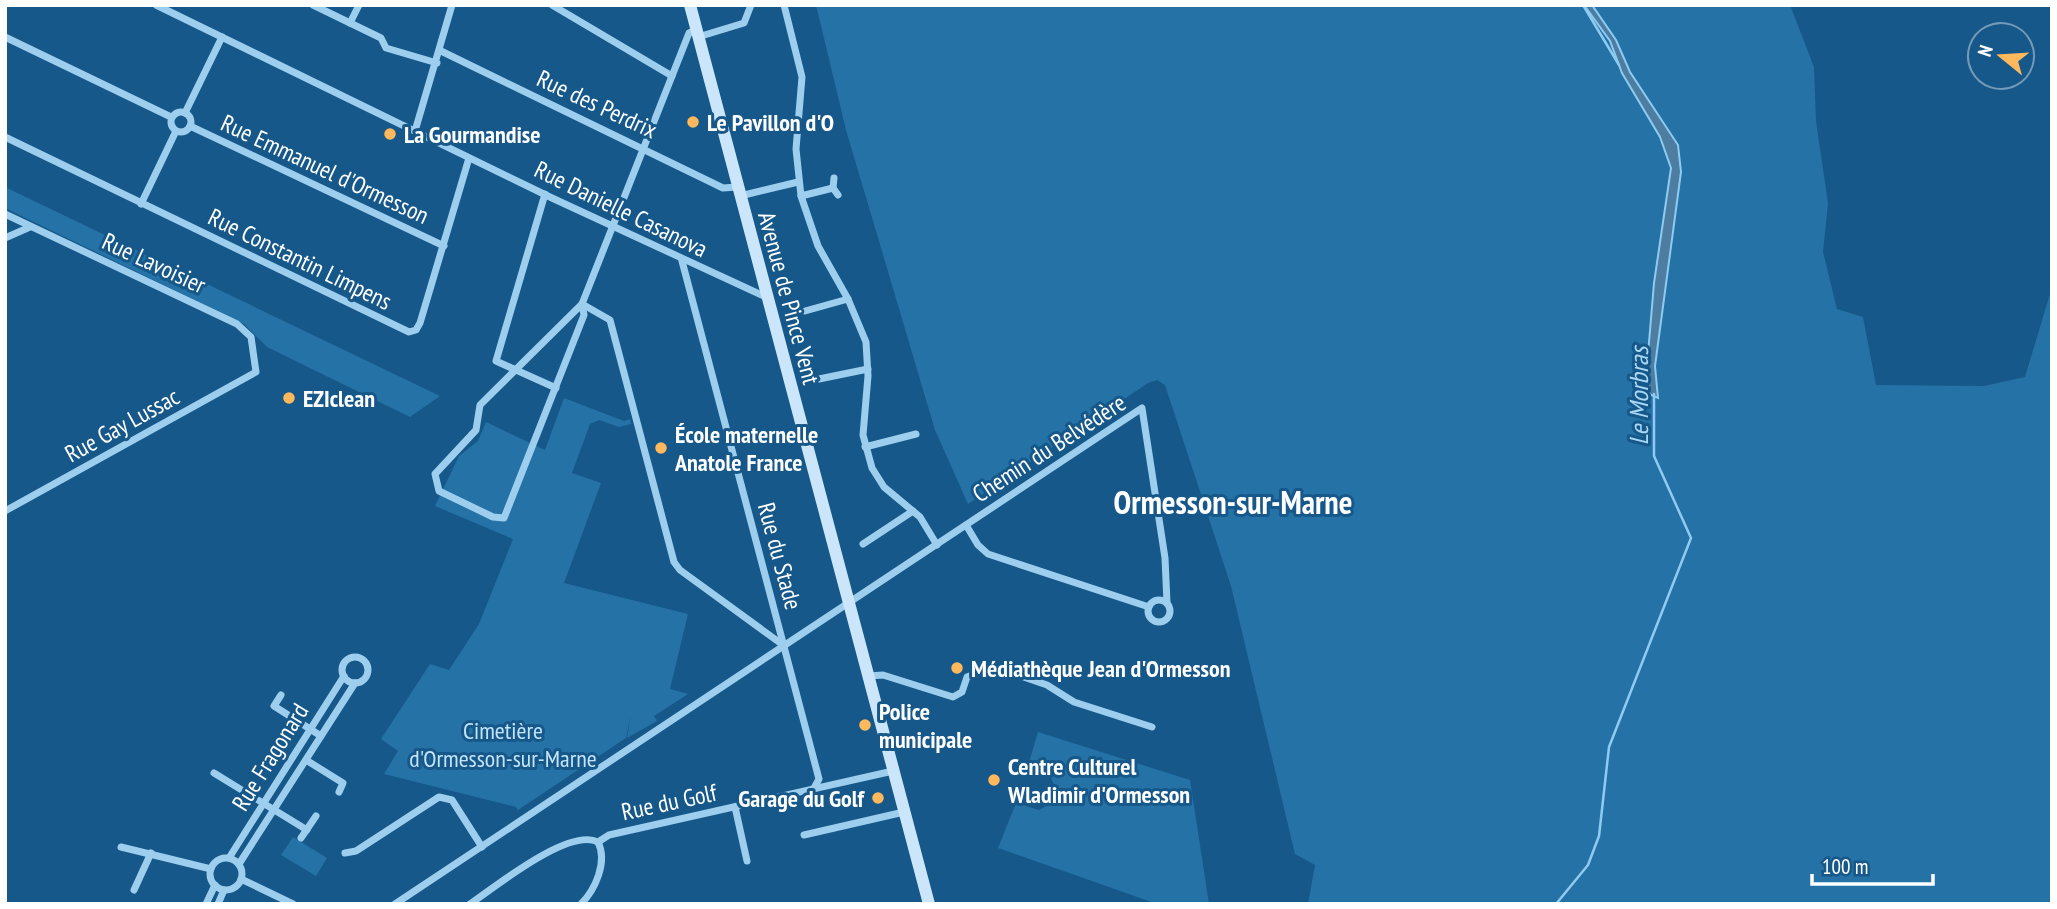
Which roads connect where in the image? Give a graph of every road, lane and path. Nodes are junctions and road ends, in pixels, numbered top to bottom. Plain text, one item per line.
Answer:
1 (156, 5) edge
2 (313, 5) edge
3 (359, 5) edge
4 (452, 5) edge
5 (552, 5) edge
6 (690, 5) edge
7 (751, 5) edge
8 (784, 5) edge
9 (350, 23) junction
10 (697, 33) junction
11 (5, 37) edge
12 (222, 37) junction
13 (441, 51) junction
14 (437, 63) junction
15 (672, 76) junction
16 (185, 113) junction
17 (171, 117) junction
18 (190, 126) junction
19 (176, 131) junction
20 (415, 131) junction
21 (5, 137) edge
22 (643, 148) junction
23 (469, 158) junction
24 (834, 178) dead end
25 (798, 182) junction
26 (739, 192) junction
27 (545, 194) junction
28 (801, 196) junction
29 (141, 204) junction
30 (5, 214) edge
31 (30, 226) junction
32 (612, 227) junction
33 (5, 238) edge
34 (444, 246) junction
35 (682, 261) junction
36 (768, 298) junction
37 (848, 299) junction
38 (582, 304) junction
39 (805, 311) dead end
40 (868, 369) junction
41 (516, 370) junction
42 (256, 372) joint
43 (819, 379) dead end
44 (556, 388) junction
45 (916, 434) dead end
46 (865, 447) junction
47 (5, 511) edge
48 (913, 511) junction
49 (966, 526) junction
50 (863, 544) dead end
51 (937, 545) junction
52 (849, 602) junction
53 (1167, 603) junction
54 (1149, 607) junction
55 (784, 645) junction
56 (344, 676) junction
57 (868, 676) junction
58 (355, 683) junction
59 (281, 695) dead end
60 (1152, 727) dead end
61 (310, 729) junction
62 (321, 736) junction
63 (306, 760) junction
64 (894, 772) junction
65 (214, 773) dead end
66 (819, 779) junction
67 (829, 786) junction
68 (813, 789) junction
69 (339, 792) dead end
70 (262, 804) junction
71 (736, 807) junction
72 (275, 809) junction
73 (904, 812) junction
74 (316, 816) dead end
75 (307, 830) junction
76 (804, 835) dead end
77 (301, 838) dead end
78 (598, 842) junction
79 (121, 847) dead end
80 (482, 847) junction
81 (150, 853) junction
82 (345, 853) dead end
83 (229, 858) junction
84 (747, 861) dead end
85 (239, 864) junction
86 (211, 869) junction
87 (242, 879) junction
88 (215, 886) junction
89 (134, 890) dead end
90 (224, 890) junction
91 (288, 903) edge
92 (206, 904) edge
93 (218, 904) edge
94 (395, 904) edge
95 (470, 904) edge
96 (581, 904) edge
97 (929, 904) edge

1 - 12 street, Rue Danielle Casanova
2 - 9 street
3 - 9 street
4 - 13 street
5 - 15 street
6 - 10 main road, Avenue de Pince Vent
7 - 10 street
8 - 25 street
9 - 14 street
10 - 15 street
10 - 26 main road, Avenue de Pince Vent
11 - 17 street
12 - 16 street
12 - 20 street, Rue Danielle Casanova
13 - 14 street
13 - 22 street, Rue des Perdrix
14 - 20 street
15 - 22 street
16 - 17 street
16 - 18 street
17 - 19 street
18 - 19 street
18 - 34 street, Rue Emmanuel d'Ormesson
19 - 29 street
20 - 23 street, Rue Danielle Casanova
21 - 29 street, Rue Constantin Limpens
22 - 26 street, Rue des Perdrix
22 - 32 street
23 - 27 street, Rue Danielle Casanova
23 - 34 street, Rue Constantin Limpens
24 - 28 street
25 - 26 street
25 - 28 street
26 - 36 main road, Avenue de Pince Vent
27 - 32 street, Rue Danielle Casanova
27 - 41 street
28 - 37 street
29 - 34 street, Rue Constantin Limpens
30 - 31 street, Rue Lavoisier
31 - 33 street
31 - 42 street, Rue Lavoisier
32 - 35 street, Rue Danielle Casanova
32 - 38 street
35 - 36 street, Rue Danielle Casanova
35 - 55 street, Rue du Stade
36 - 52 main road, Avenue de Pince Vent
37 - 39 street
37 - 40 street
38 - 41 street
38 - 44 street
38 - 55 street
40 - 43 street
40 - 46 street
41 - 44 street
41 - 44 street
42 - 47 street, Rue Gay Lussac
45 - 46 street
46 - 48 street
48 - 50 street
48 - 51 street
49 - 51 street, Chemin du Belvédère
49 - 53 street, Chemin du Belvédère
49 - 54 street
51 - 52 street, Chemin du Belvédère
52 - 55 street, Chemin du Belvédère
52 - 57 main road, Avenue de Pince Vent
53 - 54 street
53 - 54 street
55 - 66 street, Rue du Stade
55 - 80 street, Chemin du Belvédère
56 - 58 street
56 - 58 street, Rue Fragonard
56 - 61 street, Rue Fragonard
57 - 60 street
57 - 64 main road, Avenue de Pince Vent
58 - 62 street, Rue Fragonard
59 - 61 street
61 - 62 street
61 - 70 street, Rue Fragonard
62 - 63 street, Rue Fragonard
63 - 69 street
63 - 72 street, Rue Fragonard
64 - 67 street, Rue du Golf
64 - 73 main road, Avenue de Pince Vent
65 - 70 street
66 - 67 street
66 - 68 street
67 - 68 street, Rue du Golf
68 - 71 street, Rue du Golf
70 - 72 street
70 - 83 street, Rue Fragonard
71 - 78 street, Rue du Golf
71 - 84 street
72 - 75 street
72 - 85 street, Rue Fragonard
73 - 76 street
73 - 97 main road, Avenue de Pince Vent
74 - 75 street
75 - 77 street
78 - 95 street, Rue du Golf
78 - 96 street
79 - 81 street
80 - 82 street
80 - 94 street, Chemin du Belvédère
81 - 86 street
81 - 89 street
83 - 85 street
83 - 86 street
85 - 87 street
86 - 88 street
87 - 90 street
87 - 91 street
88 - 90 street
88 - 92 street
90 - 93 street

